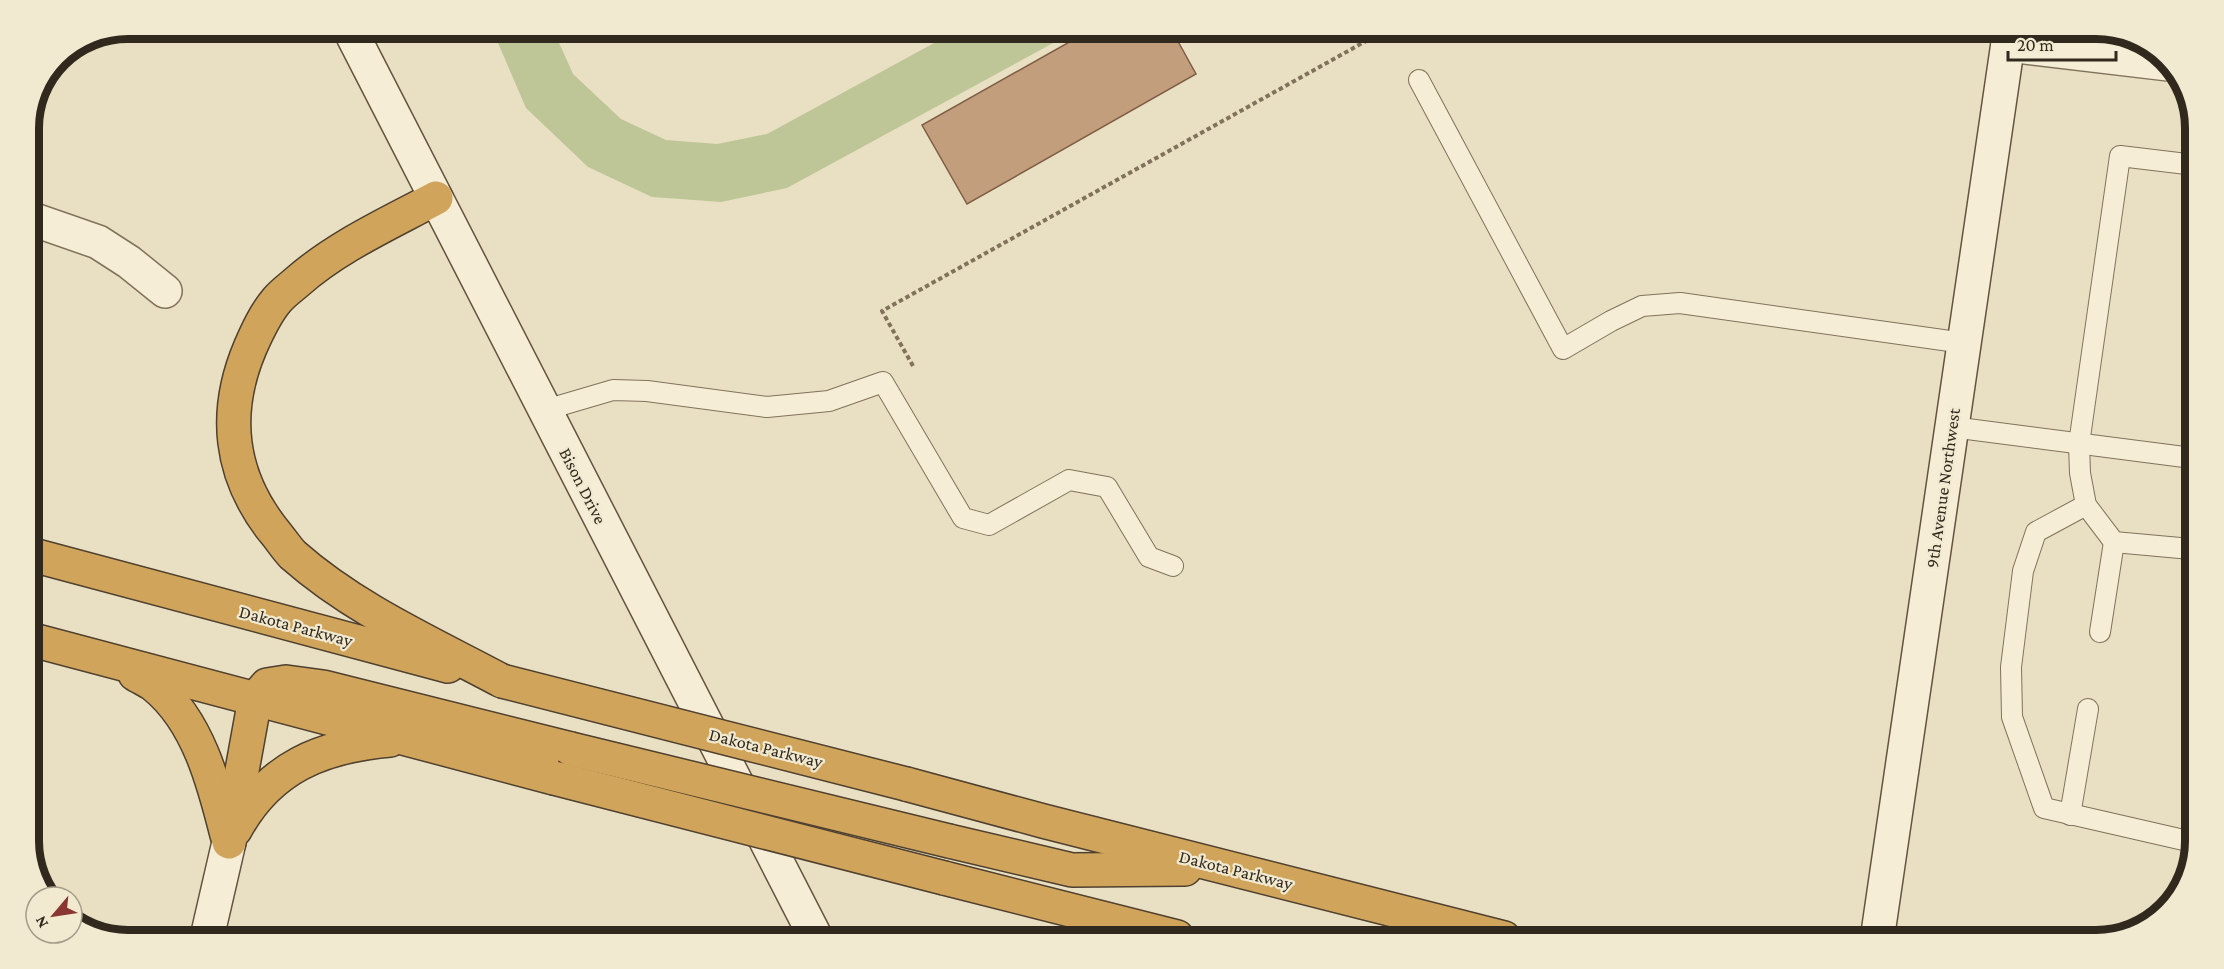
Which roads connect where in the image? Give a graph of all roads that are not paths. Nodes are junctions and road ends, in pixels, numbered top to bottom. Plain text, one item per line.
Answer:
1 (355, 39) edge
2 (2009, 40) edge
3 (2156, 62) edge
4 (1419, 80) dead end
5 (2185, 164) edge
6 (436, 198) junction
7 (39, 221) edge
8 (165, 291) dead end
9 (1964, 343) junction
10 (545, 410) junction
11 (1952, 427) junction
12 (2079, 444) junction
13 (2185, 457) edge
14 (2086, 505) junction
15 (2114, 542) junction
16 (2185, 548) edge
17 (39, 557) edge
18 (1173, 566) dead end
19 (2100, 632) dead end
20 (39, 642) edge
21 (114, 662) junction
22 (502, 681) junction
23 (255, 699) junction
24 (2088, 709) dead end
25 (412, 740) junction
26 (740, 789) junction
27 (2070, 815) junction
28 (2185, 840) edge
29 (229, 842) junction
30 (1228, 868) junction
31 (209, 930) edge
32 (812, 930) edge
33 (1149, 930) edge
34 (1472, 930) edge
35 (1878, 930) edge

1 - 6 street, Bison Drive
2 - 3 street
2 - 9 street, 9th Avenue Northwest
4 - 9 lane
5 - 12 lane
6 - 10 street, Bison Drive
6 - 22 highway
7 - 8 street
9 - 11 street, 9th Avenue Northwest
10 - 18 lane
10 - 26 street, Bison Drive
11 - 12 lane
11 - 35 street, 9th Avenue Northwest
12 - 13 lane
12 - 14 lane
14 - 15 lane
14 - 27 lane
15 - 16 lane
15 - 19 lane
17 - 22 highway, Dakota Parkway
20 - 21 highway
21 - 23 highway
21 - 29 highway
22 - 30 highway, Dakota Parkway, bridge
23 - 25 highway
23 - 26 highway, bridge
23 - 29 highway
24 - 27 lane
25 - 29 highway
25 - 33 highway, bridge
26 - 30 highway, bridge
26 - 32 street, Bison Drive
27 - 28 lane
29 - 31 street
30 - 34 highway, Dakota Parkway

